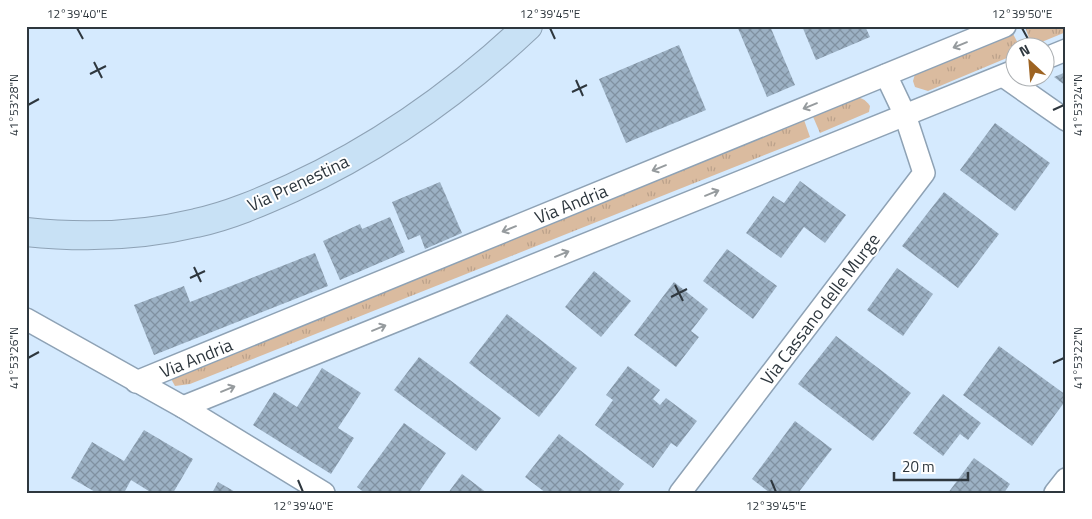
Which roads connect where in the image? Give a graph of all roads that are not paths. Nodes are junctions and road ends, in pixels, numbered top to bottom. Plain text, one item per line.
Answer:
1 (528, 26) edge
2 (1005, 26) edge
3 (1066, 50) edge
4 (1054, 55) edge
5 (886, 75) junction
6 (1004, 75) edge
7 (1027, 88) edge
8 (905, 115) junction
9 (1066, 120) edge
10 (26, 232) edge
11 (26, 319) edge
12 (136, 382) junction
13 (183, 407) junction
14 (1066, 479) edge
15 (324, 493) edge
16 (680, 493) edge
17 (1055, 493) edge

1 - 10 main road, Via Prenestina
2 -> 5 street, Via Andria
3 - 4 street
5 - 8 street
5 -> 12 street, Via Andria
6 - 8 street
7 - 9 street
13 -> 8 street
8 - 16 street, Via Cassano delle Murge
11 - 12 street
12 - 13 street
13 - 15 street
14 - 17 street

